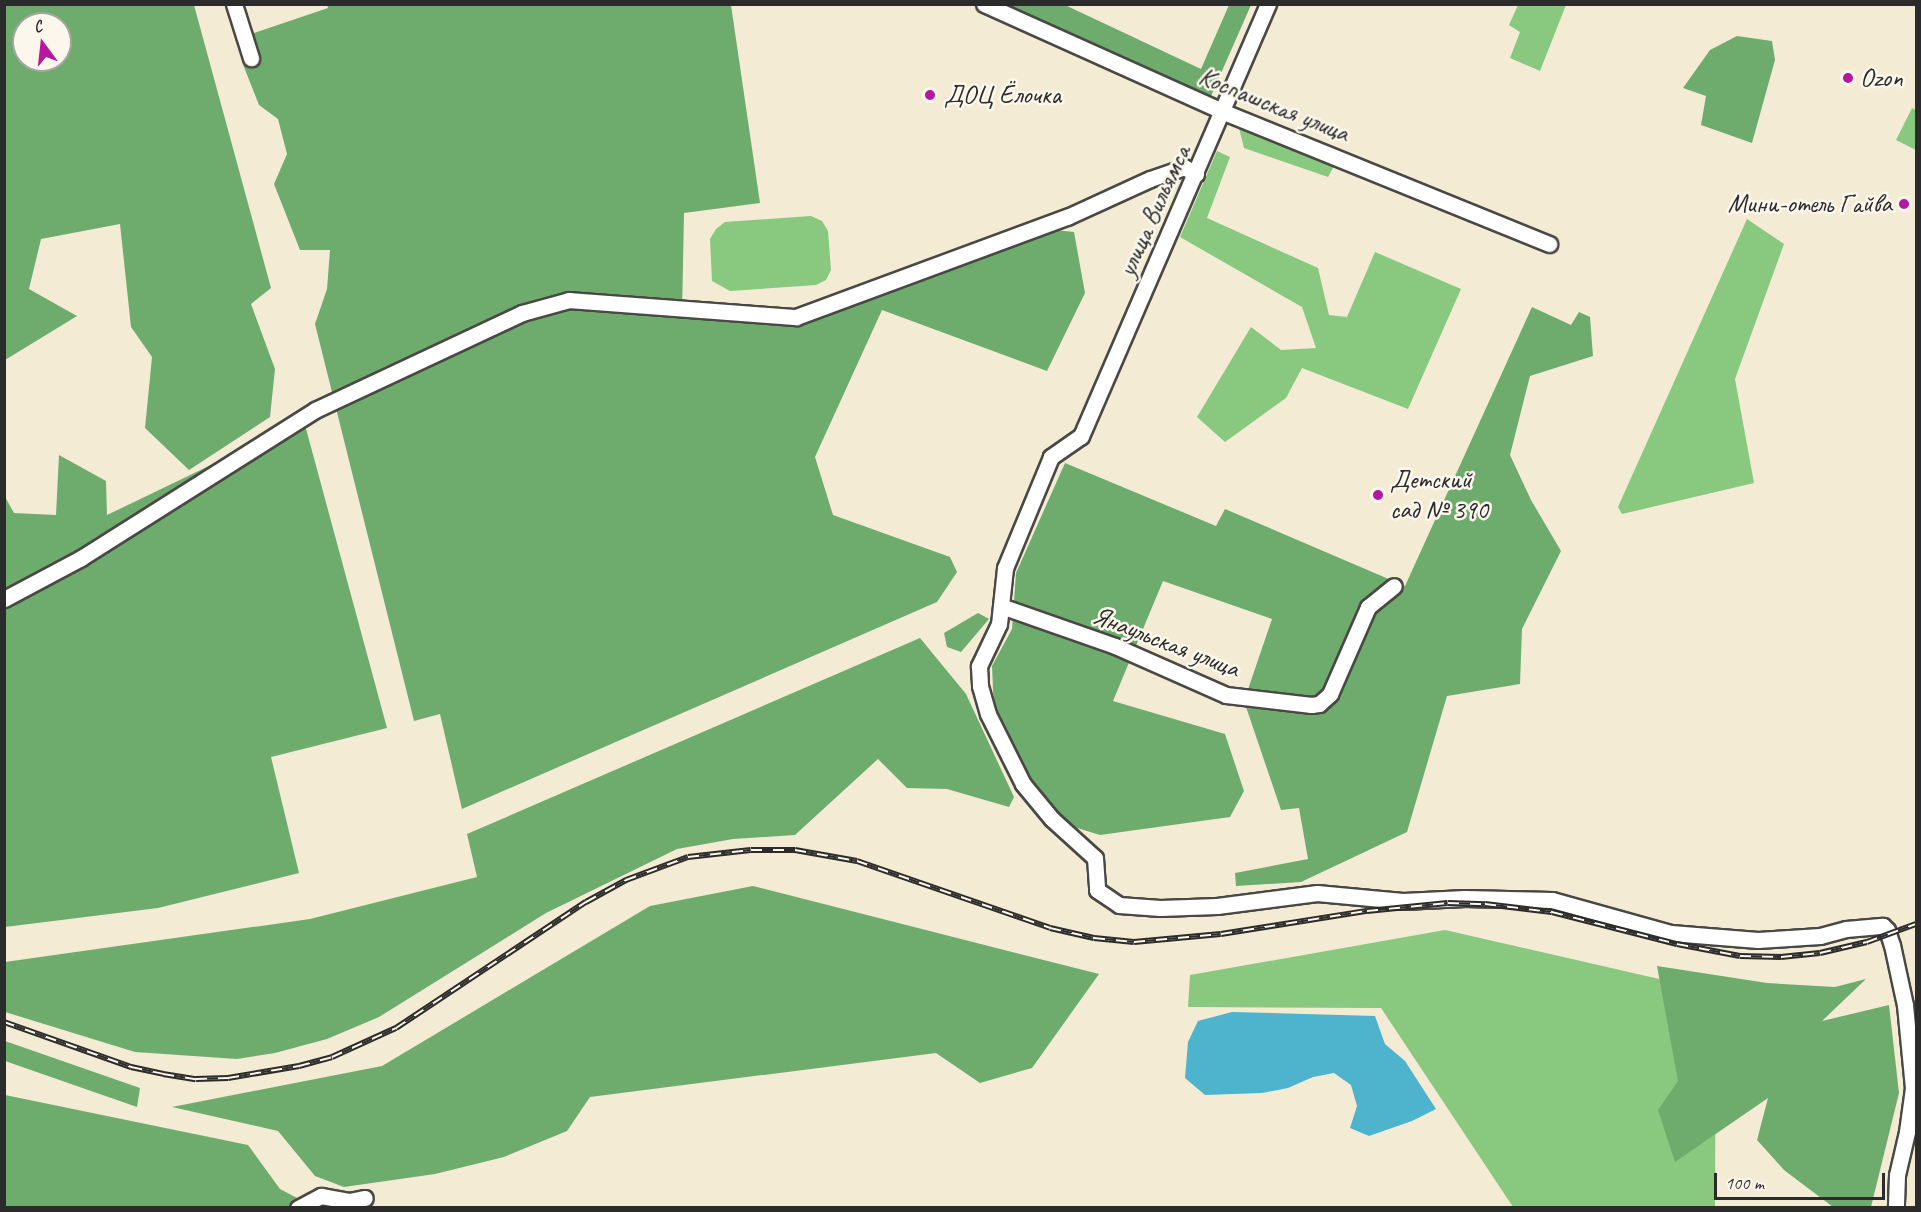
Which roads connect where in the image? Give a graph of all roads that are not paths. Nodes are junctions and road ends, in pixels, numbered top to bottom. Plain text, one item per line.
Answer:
1 (234, 4) edge
2 (984, 4) edge
3 (1268, 4) edge
4 (250, 58) dead end
5 (1224, 112) junction
6 (1196, 174) junction
7 (1549, 244) dead end
8 (1394, 586) dead end
9 (4, 599) edge
10 (1001, 606) junction
11 (365, 1198) dead end
12 (298, 1208) edge
13 (1896, 1208) edge

1 - 4 street
2 - 5 street, Коспашская улица
3 - 5 street, улица Вильямса
5 - 6 street, улица Вильямса
5 - 7 street, Коспашская улица
6 - 9 street
6 - 10 street, улица Вильямса
8 - 10 street, Янаульская улица
10 - 13 street
11 - 12 street

